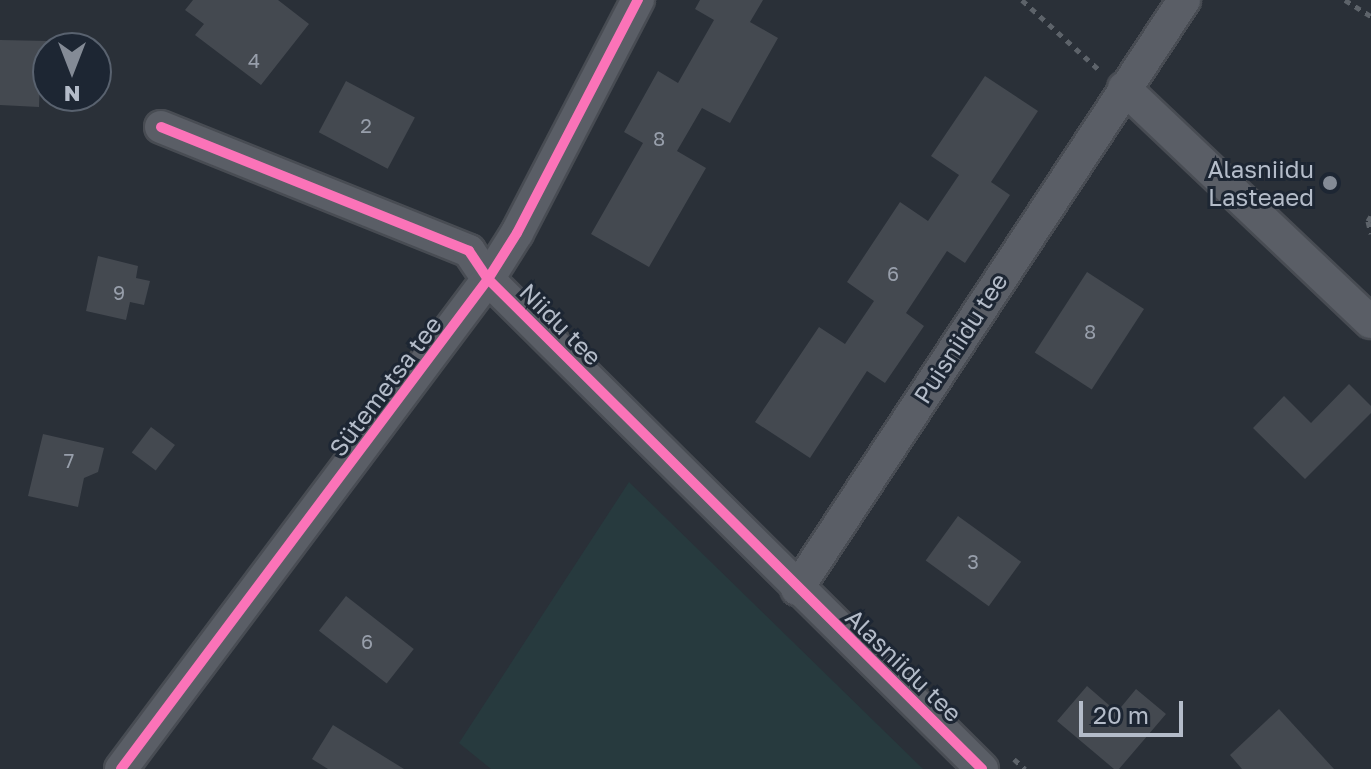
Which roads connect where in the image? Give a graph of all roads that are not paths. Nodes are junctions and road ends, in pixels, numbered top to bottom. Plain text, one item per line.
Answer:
1 (638, 0) edge
2 (1184, 0) edge
3 (1124, 88) junction
4 (161, 127) dead end
5 (488, 279) junction
6 (1371, 322) edge
7 (797, 589) junction
8 (992, 758) edge
9 (121, 769) edge

1 - 5 street, Sütemetsa tee
2 - 3 street, Puisniidu tee
3 - 6 street
3 - 7 street, Puisniidu tee
4 - 5 street, Niidu tee
5 - 7 street, Niidu tee
5 - 9 street, Sütemetsa tee
7 - 8 street, Alasniidu tee

